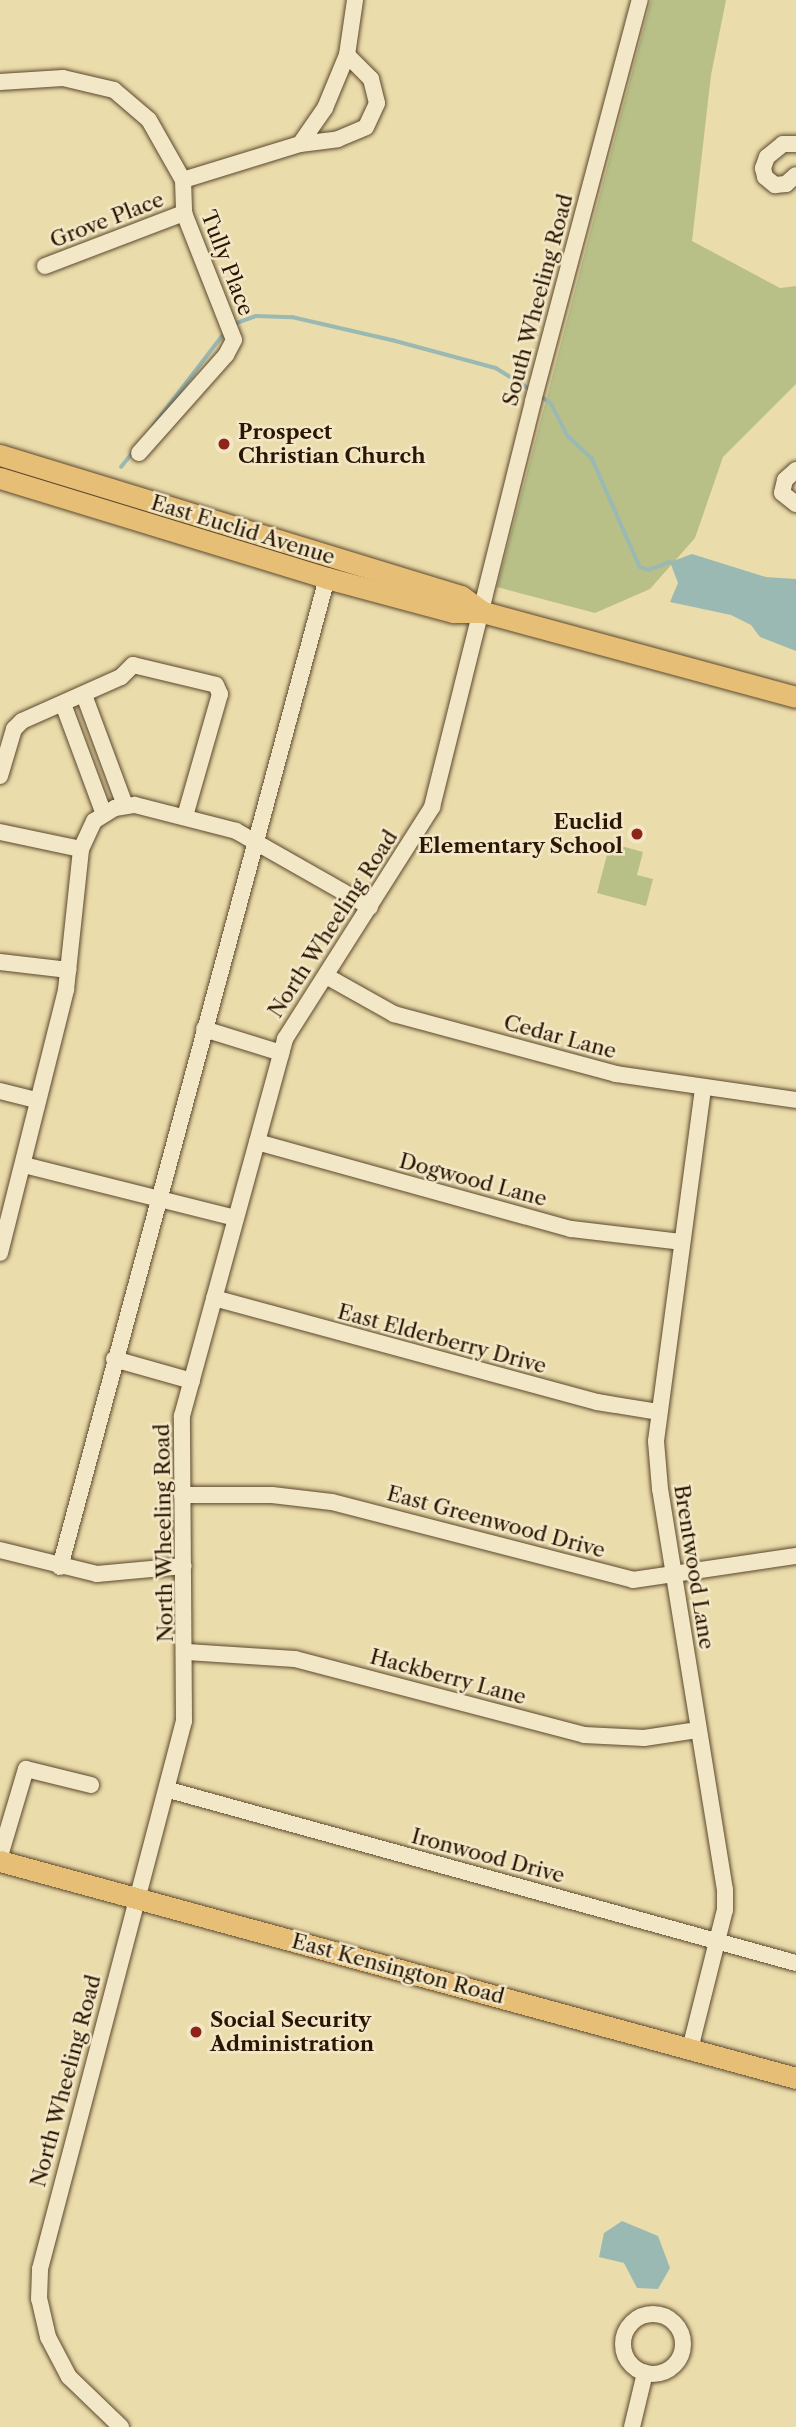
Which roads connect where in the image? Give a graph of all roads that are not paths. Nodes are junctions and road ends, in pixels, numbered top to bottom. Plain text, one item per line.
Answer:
1 (355, 0) edge
2 (640, 0) edge
3 (347, 55) junction
4 (0, 82) edge
5 (300, 144) junction
6 (796, 145) edge
7 (796, 175) edge
8 (183, 180) junction
9 (184, 213) junction
10 (46, 266) dead end
11 (139, 453) dead end
12 (0, 455) edge
13 (796, 470) edge
14 (0, 478) edge
15 (796, 504) edge
16 (327, 578) junction
17 (482, 612) junction
18 (84, 695) junction
19 (796, 697) edge
20 (63, 704) junction
21 (0, 776) edge
22 (124, 806) junction
23 (104, 814) junction
24 (185, 816) junction
25 (0, 832) edge
26 (257, 839) junction
27 (81, 849) junction
28 (370, 907) junction
29 (0, 962) edge
30 (69, 970) junction
31 (326, 976) junction
32 (204, 1028) junction
33 (281, 1053) junction
34 (703, 1088) junction
35 (0, 1091) edge
36 (35, 1100) junction
37 (796, 1100) edge
38 (257, 1142) junction
39 (24, 1165) junction
40 (157, 1198) junction
41 (235, 1218) junction
42 (4, 1226) edge
43 (681, 1242) junction
44 (0, 1253) edge
45 (214, 1298) junction
46 (114, 1359) junction
47 (192, 1381) junction
48 (659, 1412) junction
49 (183, 1495) junction
50 (0, 1550) edge
51 (796, 1556) edge
52 (184, 1566) junction
53 (60, 1567) junction
54 (674, 1576) junction
55 (187, 1651) junction
56 (698, 1730) junction
57 (91, 1785) dead end
58 (169, 1790) junction
59 (0, 1858) edge
60 (137, 1897) junction
61 (717, 1942) junction
62 (796, 1963) edge
63 (690, 2049) junction
64 (796, 2078) edge
65 (645, 2374) dead end
66 (121, 2427) edge
67 (632, 2427) edge

1 - 3 street
2 - 17 street, South Wheeling Road
3 - 5 street
3 - 5 street
4 - 8 street, Tully Place
5 - 8 street
6 - 7 street
8 - 9 street, Tully Place
9 - 10 street, Grove Place
9 - 11 street, Tully Place
12 - 17 main road, East Euclid Avenue
13 - 15 street
14 - 16 main road, East Euclid Avenue
16 - 17 main road, East Euclid Avenue
16 - 26 street
17 - 19 main road, East Euclid Avenue
17 - 28 street, North Wheeling Road
18 - 20 street
18 - 22 street
18 - 24 street
20 - 21 street
20 - 23 street
22 - 23 street
22 - 24 street
23 - 27 street
24 - 26 street
25 - 27 street
26 - 28 street
26 - 32 street
27 - 30 street
28 - 31 street, North Wheeling Road
29 - 30 street
30 - 36 street
31 - 33 street, North Wheeling Road
31 - 34 street, Cedar Lane
32 - 33 street
32 - 40 street
33 - 38 street, North Wheeling Road
34 - 37 street, Cedar Lane
34 - 43 street, Brentwood Lane
35 - 36 street
36 - 39 street
38 - 41 street, North Wheeling Road
38 - 43 street, Dogwood Lane
39 - 40 street
39 - 42 street
40 - 41 street
40 - 46 street
41 - 45 street, North Wheeling Road
42 - 44 street
43 - 48 street, Brentwood Lane
45 - 47 street, North Wheeling Road
45 - 48 street, East Elderberry Drive
46 - 47 street
46 - 53 street
47 - 49 street, North Wheeling Road
48 - 54 street, Brentwood Lane
49 - 52 street, North Wheeling Road
49 - 54 street, East Greenwood Drive
50 - 53 street
51 - 54 street, East Greenwood Drive
52 - 53 street
52 - 55 street, North Wheeling Road
54 - 56 street, Brentwood Lane
55 - 56 street, Hackberry Lane
55 - 58 street, North Wheeling Road
56 - 61 street, Brentwood Lane
57 - 59 street
58 - 60 street, North Wheeling Road
58 - 61 street, Ironwood Drive
59 - 60 main road, East Kensington Road
60 - 63 main road, East Kensington Road
60 - 66 street, North Wheeling Road
61 - 62 street, Ironwood Drive
61 - 63 street, Brentwood Lane
63 - 64 main road, East Kensington Road
65 - 67 street

